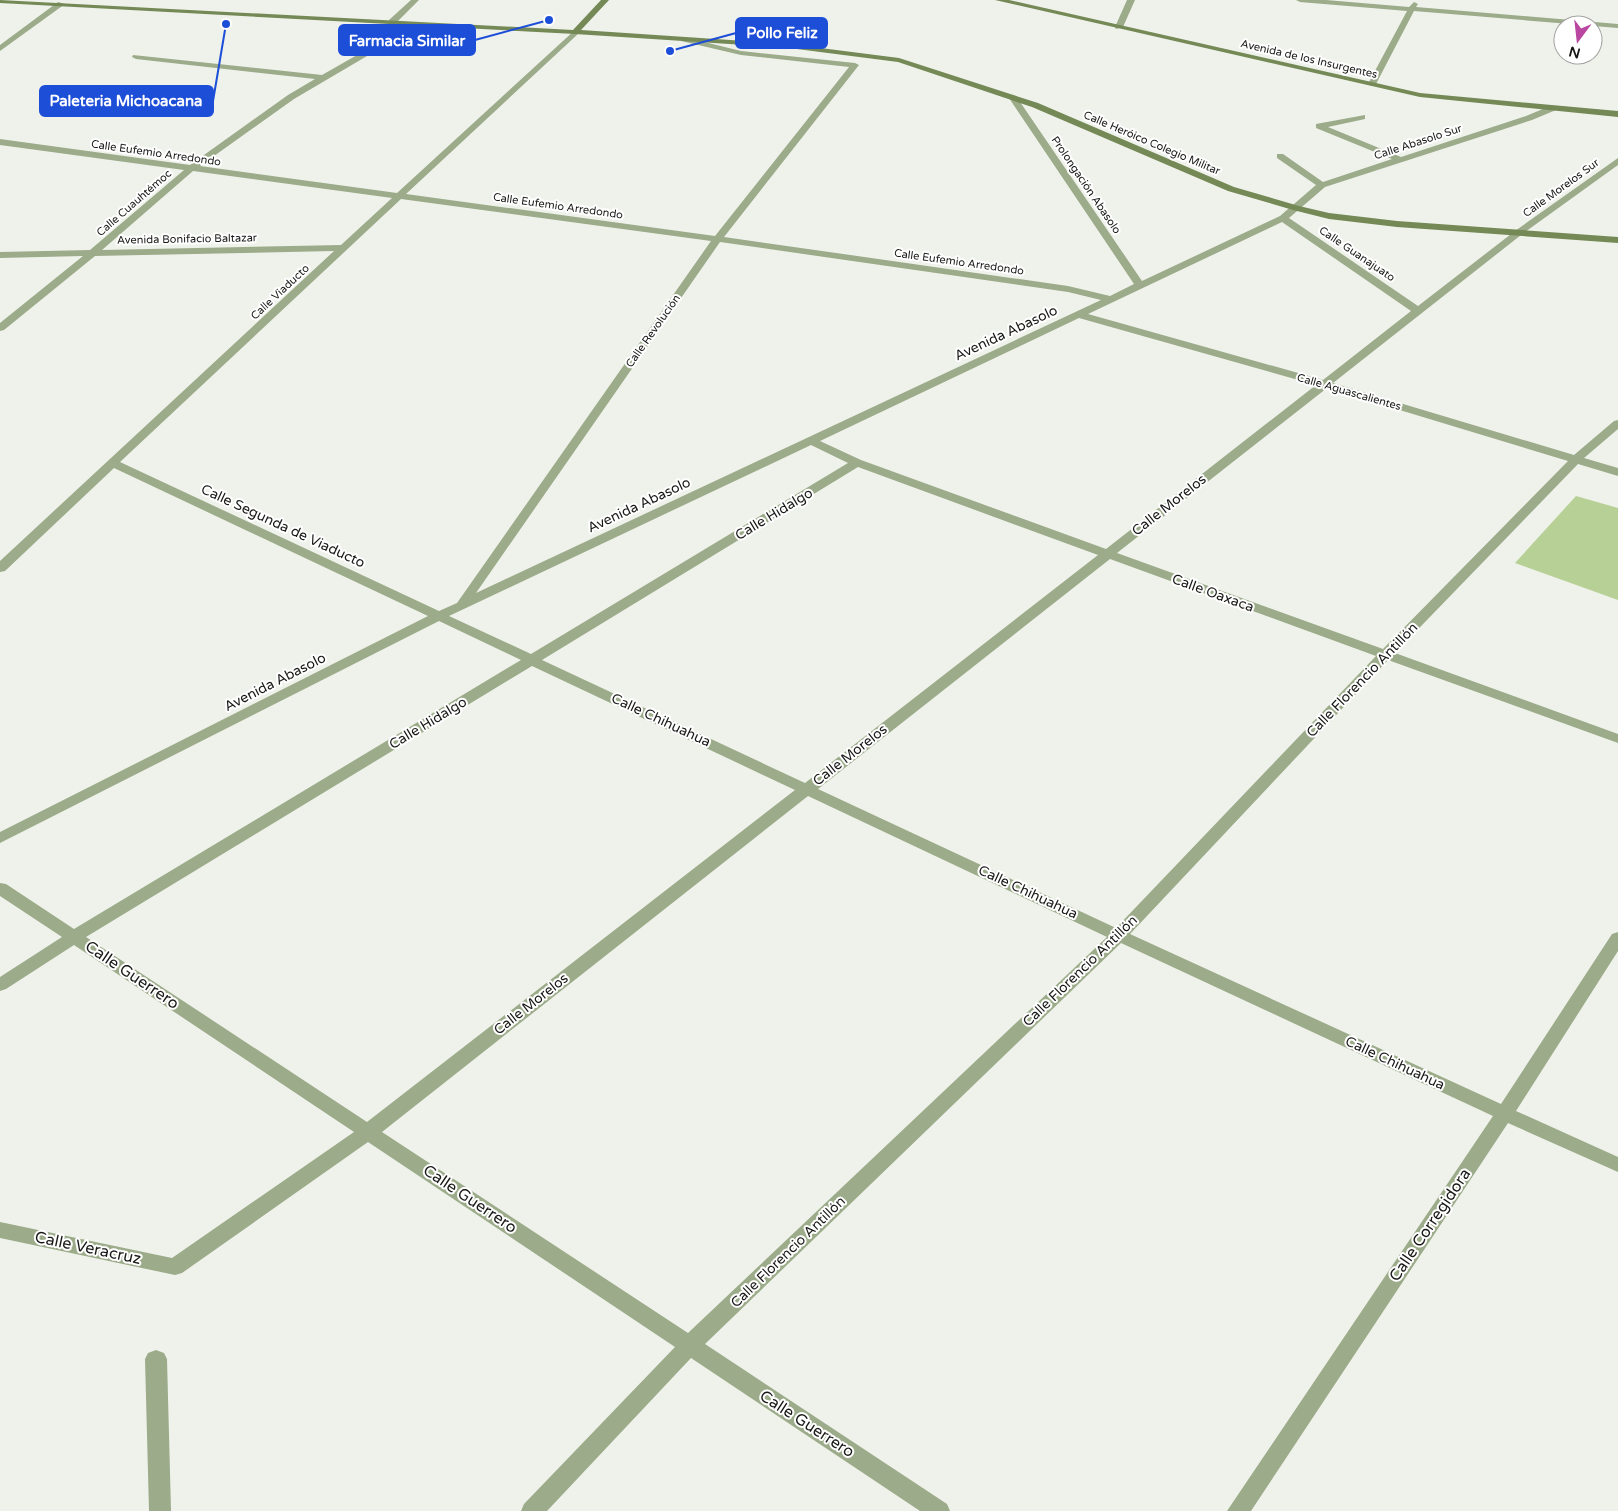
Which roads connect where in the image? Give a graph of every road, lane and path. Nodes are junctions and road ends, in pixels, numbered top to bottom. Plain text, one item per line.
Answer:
1 (415, 0) edge
2 (606, 0) edge
3 (999, 0) edge
4 (1131, 0) edge
5 (1300, 0) edge
6 (1416, 0) edge
7 (0, 1) edge
8 (62, 4) junction
9 (1411, 10) junction
10 (392, 22) junction
11 (415, 24) junction
12 (1618, 26) edge
13 (1119, 27) junction
14 (575, 32) junction
15 (684, 40) junction
16 (0, 50) edge
17 (136, 58) dead end
18 (855, 65) joint
19 (324, 78) junction
20 (1372, 84) junction
21 (1013, 98) junction
22 (1552, 108) junction
23 (1618, 114) edge
24 (1362, 117) dead end
25 (0, 142) edge
26 (1280, 156) dead end
27 (1401, 160) junction
28 (1618, 161) edge
29 (190, 169) junction
30 (1322, 185) junction
31 (400, 196) junction
32 (1296, 208) junction
33 (1282, 218) junction
34 (1518, 233) junction
35 (717, 239) junction
36 (1618, 240) edge
37 (345, 248) junction
38 (93, 253) junction
39 (0, 256) edge
40 (1140, 285) junction
41 (1112, 299) junction
42 (1418, 311) junction
43 (1080, 315) junction
44 (0, 328) edge
45 (1324, 384) junction
46 (1618, 423) edge
47 (811, 441) junction
48 (1576, 459) junction
49 (114, 464) junction
50 (857, 464) junction
51 (1618, 472) edge
52 (1107, 554) junction
53 (0, 568) edge
54 (462, 604) junction
55 (438, 616) junction
56 (1386, 655) junction
57 (534, 659) junction
58 (1618, 739) edge
59 (806, 789) junction
60 (0, 838) edge
61 (0, 888) edge
62 (1119, 934) junction
63 (74, 937) junction
64 (1618, 938) edge
65 (0, 985) edge
66 (1504, 1114) junction
67 (368, 1132) junction
68 (1618, 1165) edge
69 (0, 1230) edge
70 (175, 1267) joint
71 (689, 1346) junction
72 (156, 1359) dead end
73 (160, 1511) edge
74 (532, 1511) edge
75 (939, 1511) edge
76 (1238, 1511) edge

1 - 10 street
2 - 14 main road
3 - 13 main road, Avenida de los Insurgentes
4 - 13 street
5 - 9 street
6 - 9 street
7 - 8 main road, Calle Heróico Colegio Militar
8 - 10 main road, Calle Heróico Colegio Militar
8 - 16 street
9 - 12 street
9 - 20 street
10 - 11 main road, Calle Heróico Colegio Militar
11 - 14 main road, Calle Heróico Colegio Militar
11 - 19 street, Calle Cuauhtémoc
13 - 20 main road, Avenida de los Insurgentes
14 - 15 main road, Calle Heróico Colegio Militar
14 - 31 street, Calle Viaducto
15 - 18 street, Calle Heróico Colegio Militar
15 - 21 main road, Calle Heróico Colegio Militar
17 - 19 street
18 - 35 street, Calle Revolución
19 - 29 street, Calle Cuauhtémoc
20 - 22 main road, Avenida de los Insurgentes
21 - 32 main road, Calle Heróico Colegio Militar
21 - 40 street, Prolongación Abasolo
22 - 23 main road, Avenida de los Insurgentes
22 - 27 street, Calle Abasolo Sur
24 - 27 street
25 - 29 street, Calle Eufemio Arredondo
26 - 30 street
27 - 30 street, Calle Abasolo Sur
28 - 34 street, Calle Morelos Sur
29 - 31 street, Calle Eufemio Arredondo
29 - 38 street, Calle Cuauhtémoc
30 - 32 street, Calle Abasolo Sur
31 - 35 street, Calle Eufemio Arredondo
31 - 37 street, Calle Viaducto
32 - 33 street, Avenida Abasolo
32 - 34 main road, Calle Heróico Colegio Militar
33 - 40 street, Avenida Abasolo
33 - 42 street, Calle Guanajuato
34 - 36 main road, Calle Heróico Colegio Militar
34 - 42 street, Calle Morelos
35 - 41 street, Calle Eufemio Arredondo
35 - 54 street, Calle Revolución
37 - 38 street, Avenida Bonifacio Baltazar
37 - 49 street, Calle Viaducto
38 - 39 street, Avenida Bonifacio Baltazar
38 - 44 street, Calle Cuauhtémoc
40 - 41 street, Avenida Abasolo
41 - 43 street, Avenida Abasolo
42 - 45 street, Calle Morelos
43 - 45 street, Calle Aguascalientes
43 - 47 street, Avenida Abasolo
45 - 48 street, Calle Aguascalientes
45 - 52 street, Calle Morelos
46 - 48 street, Calle Florencio Antillón
47 - 50 street, Calle Oaxaca
47 - 54 street, Avenida Abasolo
48 - 51 street, Calle Aguascalientes
48 - 56 street, Calle Florencio Antillón
49 - 53 street, Calle Viaducto
49 - 55 street, Calle Segunda de Viaducto
50 - 52 street, Calle Oaxaca
50 - 57 street, Calle Hidalgo
52 - 56 street, Calle Oaxaca
52 - 59 street, Calle Morelos
54 - 55 street, Avenida Abasolo
55 - 57 street, Calle Chihuahua
55 - 60 street, Avenida Abasolo
56 - 58 street, Calle Oaxaca
56 - 62 street, Calle Florencio Antillón
57 - 59 street, Calle Chihuahua
57 - 63 street, Calle Hidalgo
59 - 62 street, Calle Chihuahua
59 - 67 street, Calle Morelos
61 - 63 street, Calle Guerrero
62 - 66 street, Calle Chihuahua
62 - 71 street, Calle Florencio Antillón
63 - 65 street, Calle Hidalgo
63 - 67 street, Calle Guerrero
64 - 66 street, Calle Corregidora
66 - 68 street, Calle Chihuahua
66 - 76 street, Calle Corregidora
67 - 70 street, Calle Morelos
67 - 71 street, Calle Guerrero
69 - 70 street, Calle Veracruz
71 - 74 street, Calle Florencio Antillón
71 - 75 street, Calle Guerrero
72 - 73 street

